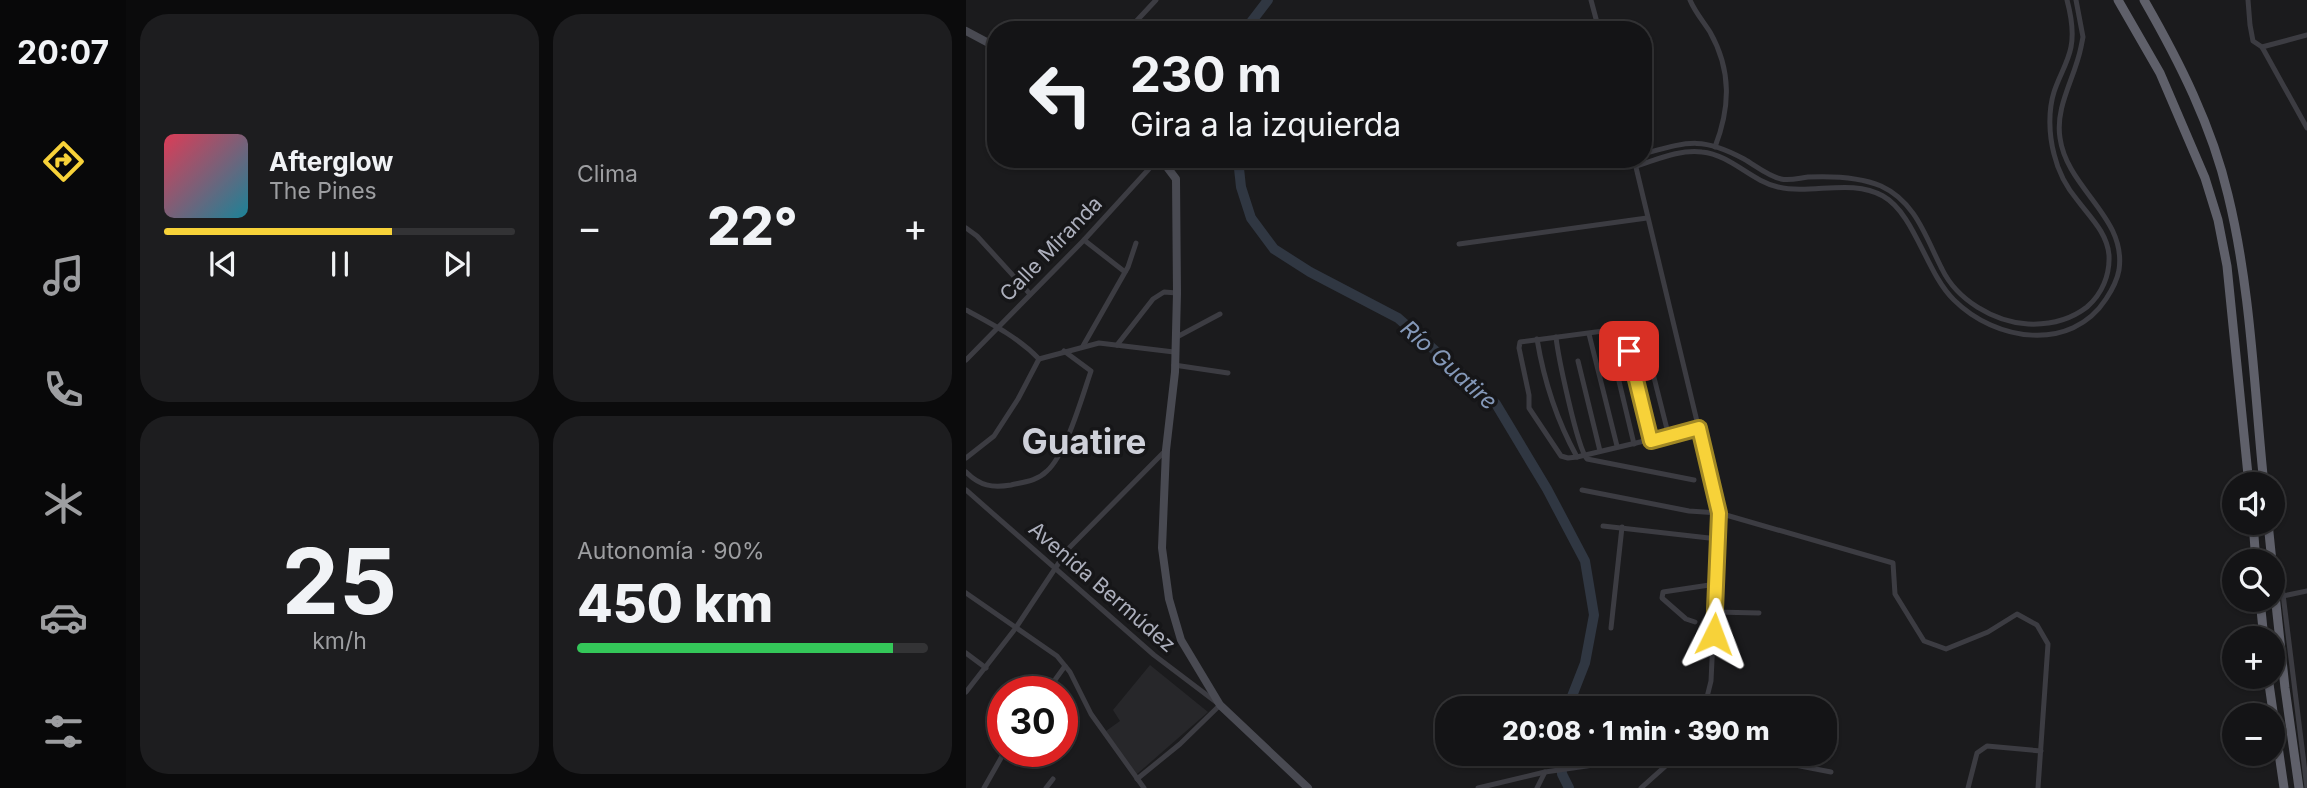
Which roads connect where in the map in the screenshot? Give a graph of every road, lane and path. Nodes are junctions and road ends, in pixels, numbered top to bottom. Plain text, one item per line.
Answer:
1 (1156, 0) edge
2 (1591, 0) edge
3 (1690, 0) edge
4 (2067, 0) edge
5 (2076, 0) edge
6 (2118, 0) edge
7 (2144, 0) edge
8 (2248, 0) edge
9 (1136, 21) edge
10 (1597, 21) edge
11 (966, 31) edge
12 (2307, 35) edge
13 (987, 42) edge
14 (2263, 47) junction
15 (2307, 128) edge
16 (1716, 145) junction
17 (1652, 151) edge
18 (1713, 154) junction
19 (1652, 161) edge
20 (1151, 168) edge
21 (1167, 168) edge
22 (1636, 168) edge
23 (1647, 218) junction
24 (966, 228) edge
25 (1084, 240) junction
26 (1136, 243) dead end
27 (1459, 244) dead end
28 (1125, 272) junction
29 (1177, 293) junction
30 (1030, 294) junction
31 (966, 310) edge
32 (1220, 314) dead end
33 (997, 327) junction
34 (1623, 329) junction
35 (1607, 331) junction
36 (1589, 334) junction
37 (1556, 337) junction
38 (1175, 338) junction
39 (1537, 339) junction
40 (1117, 345) junction
41 (1083, 346) junction
42 (1064, 352) junction
43 (1174, 352) junction
44 (1040, 359) junction
45 (966, 360) edge
46 (1578, 361) dead end
47 (1174, 365) junction
48 (1228, 373) dead end
49 (1699, 428) junction
50 (1670, 437) junction
51 (1651, 441) junction
52 (1634, 444) junction
53 (1617, 446) junction
54 (1166, 450) junction
55 (1601, 451) junction
56 (1581, 456) junction
57 (966, 458) edge
58 (966, 472) edge
59 (2248, 472) edge
60 (2263, 472) edge
61 (1694, 480) dead end
62 (966, 490) edge
63 (1582, 490) dead end
64 (1719, 513) junction
65 (1603, 526) dead end
66 (1622, 527) junction
67 (1718, 538) junction
68 (1054, 568) junction
69 (1716, 584) junction
70 (2307, 591) edge
71 (966, 593) edge
72 (2285, 596) edge
73 (1715, 612) junction
74 (1759, 612) dead end
75 (2277, 612) edge
76 (2285, 612) edge
77 (1695, 622) dead end
78 (1611, 628) dead end
79 (1015, 629) junction
80 (966, 653) edge
81 (1065, 666) junction
82 (986, 668) junction
83 (1058, 676) edge
84 (2270, 689) edge
85 (966, 692) edge
86 (1708, 696) edge
87 (1220, 705) junction
88 (2041, 751) junction
89 (1584, 766) edge
90 (1666, 766) edge
91 (1800, 766) edge
92 (995, 767) edge
93 (1545, 772) junction
94 (1831, 772) dead end
95 (1053, 779) dead end
96 (1141, 784) edge
97 (2305, 786) edge
98 (984, 788) edge
99 (1046, 788) edge
100 (1308, 788) edge
101 (1478, 788) edge
102 (1537, 788) edge
103 (1641, 788) edge
104 (1968, 788) edge
105 (2038, 788) edge
106 (2284, 788) edge

1 - 9 street
2 - 10 street
3 - 16 street
4 - 16 street
5 - 18 street
6 - 59 highway
7 - 60 highway
8 - 14 street
11 - 13 main road
12 - 14 street
14 - 15 street
16 - 17 street
16 - 18 street
18 - 19 street
20 - 25 street, Calle Miranda
21 - 29 main road
22 - 23 street
23 - 27 street
23 - 49 street
24 - 30 street
25 - 28 street
25 - 30 street, Calle Miranda
26 - 28 street
28 - 41 street
29 - 38 main road
29 - 40 street
30 - 33 street, Calle Miranda
31 - 33 street
32 - 38 street
33 - 44 street
33 - 45 street, Calle Miranda
34 - 35 street
34 - 50 street
34 - 51 street
35 - 36 street
35 - 52 street
36 - 37 street
36 - 53 street
37 - 39 street
37 - 56 street
38 - 43 main road
39 - 56 street
39 - 56 street
40 - 41 street
40 - 43 street
41 - 42 street
42 - 44 street
42 - 58 street
43 - 47 main road
44 - 57 street
46 - 55 street
47 - 48 street
47 - 54 main road
49 - 50 street
49 - 64 street
50 - 51 street
51 - 52 street
52 - 53 street
53 - 55 street
54 - 68 street
54 - 87 main road
55 - 56 street
56 - 61 street
62 - 68 street, Avenida Bermúdez
63 - 64 street
64 - 67 street
64 - 88 street
65 - 66 street
66 - 67 street
66 - 78 street
67 - 69 street
68 - 79 street
68 - 87 street, Avenida Bermúdez
69 - 73 street
69 - 77 street
70 - 72 street
71 - 79 street
73 - 74 street
73 - 86 street
75 - 97 highway
76 - 97 street
79 - 81 street
79 - 82 street
80 - 82 street
81 - 83 street
81 - 96 street
82 - 85 street
84 - 106 highway
87 - 96 street
87 - 100 main road
88 - 104 street
88 - 105 street
89 - 93 street
90 - 103 street
91 - 94 street
92 - 98 street
93 - 101 street
93 - 102 street
95 - 99 street

